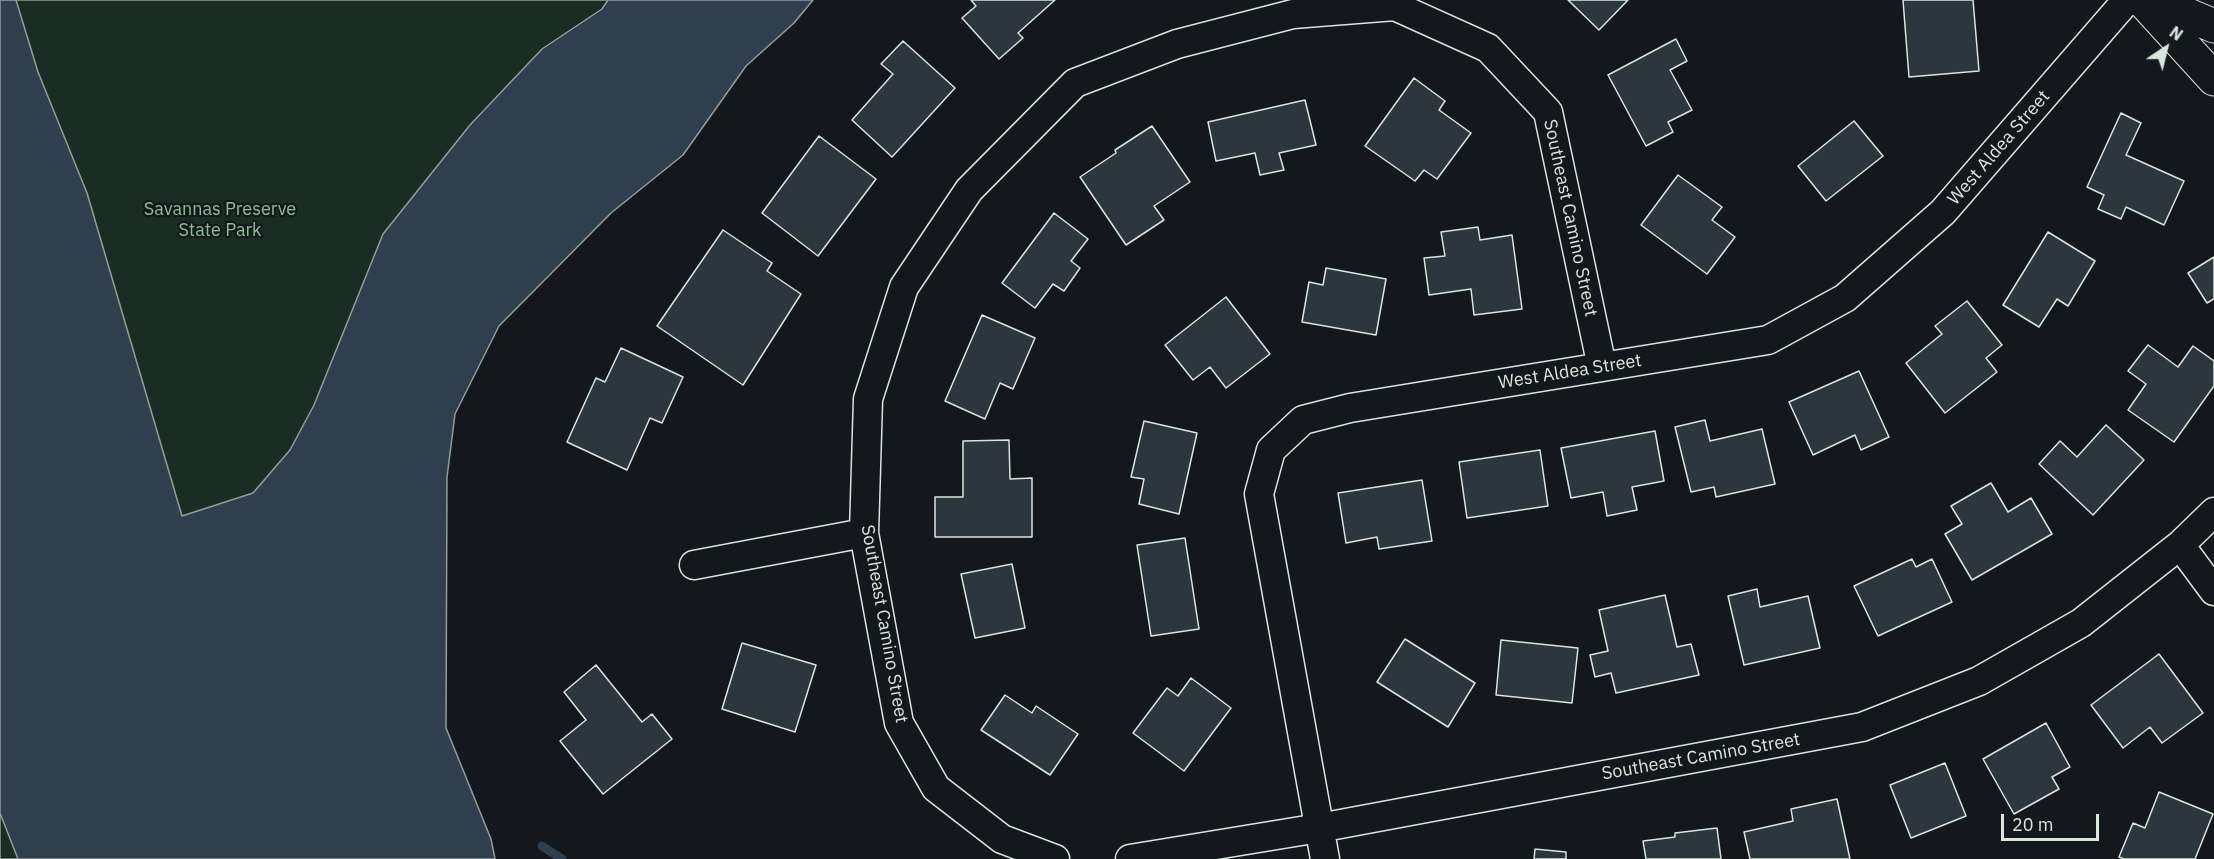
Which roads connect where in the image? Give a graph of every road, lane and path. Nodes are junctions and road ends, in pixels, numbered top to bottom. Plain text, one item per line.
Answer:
1 (2127, 0) edge
2 (2142, 0) edge
3 (2153, 0) edge
4 (2214, 26) edge
5 (2214, 79) edge
6 (1602, 367) junction
7 (2214, 512) edge
8 (864, 533) junction
9 (2180, 545) junction
10 (694, 565) dead end
11 (2214, 591) edge
12 (1319, 828) junction
13 (1055, 859) edge
14 (1130, 859) edge
15 (1325, 859) edge

1 - 6 street, West Aldea Street
2 - 5 main road
3 - 4 main road
6 - 8 street, Southeast Camino Street
6 - 12 street, West Aldea Street
7 - 9 street, Southeast Camino Street
8 - 10 street
8 - 13 street, Southeast Camino Street
9 - 11 street
9 - 12 street, Southeast Camino Street
12 - 14 street, Southeast Camino Street
12 - 15 street, West Aldea Street

